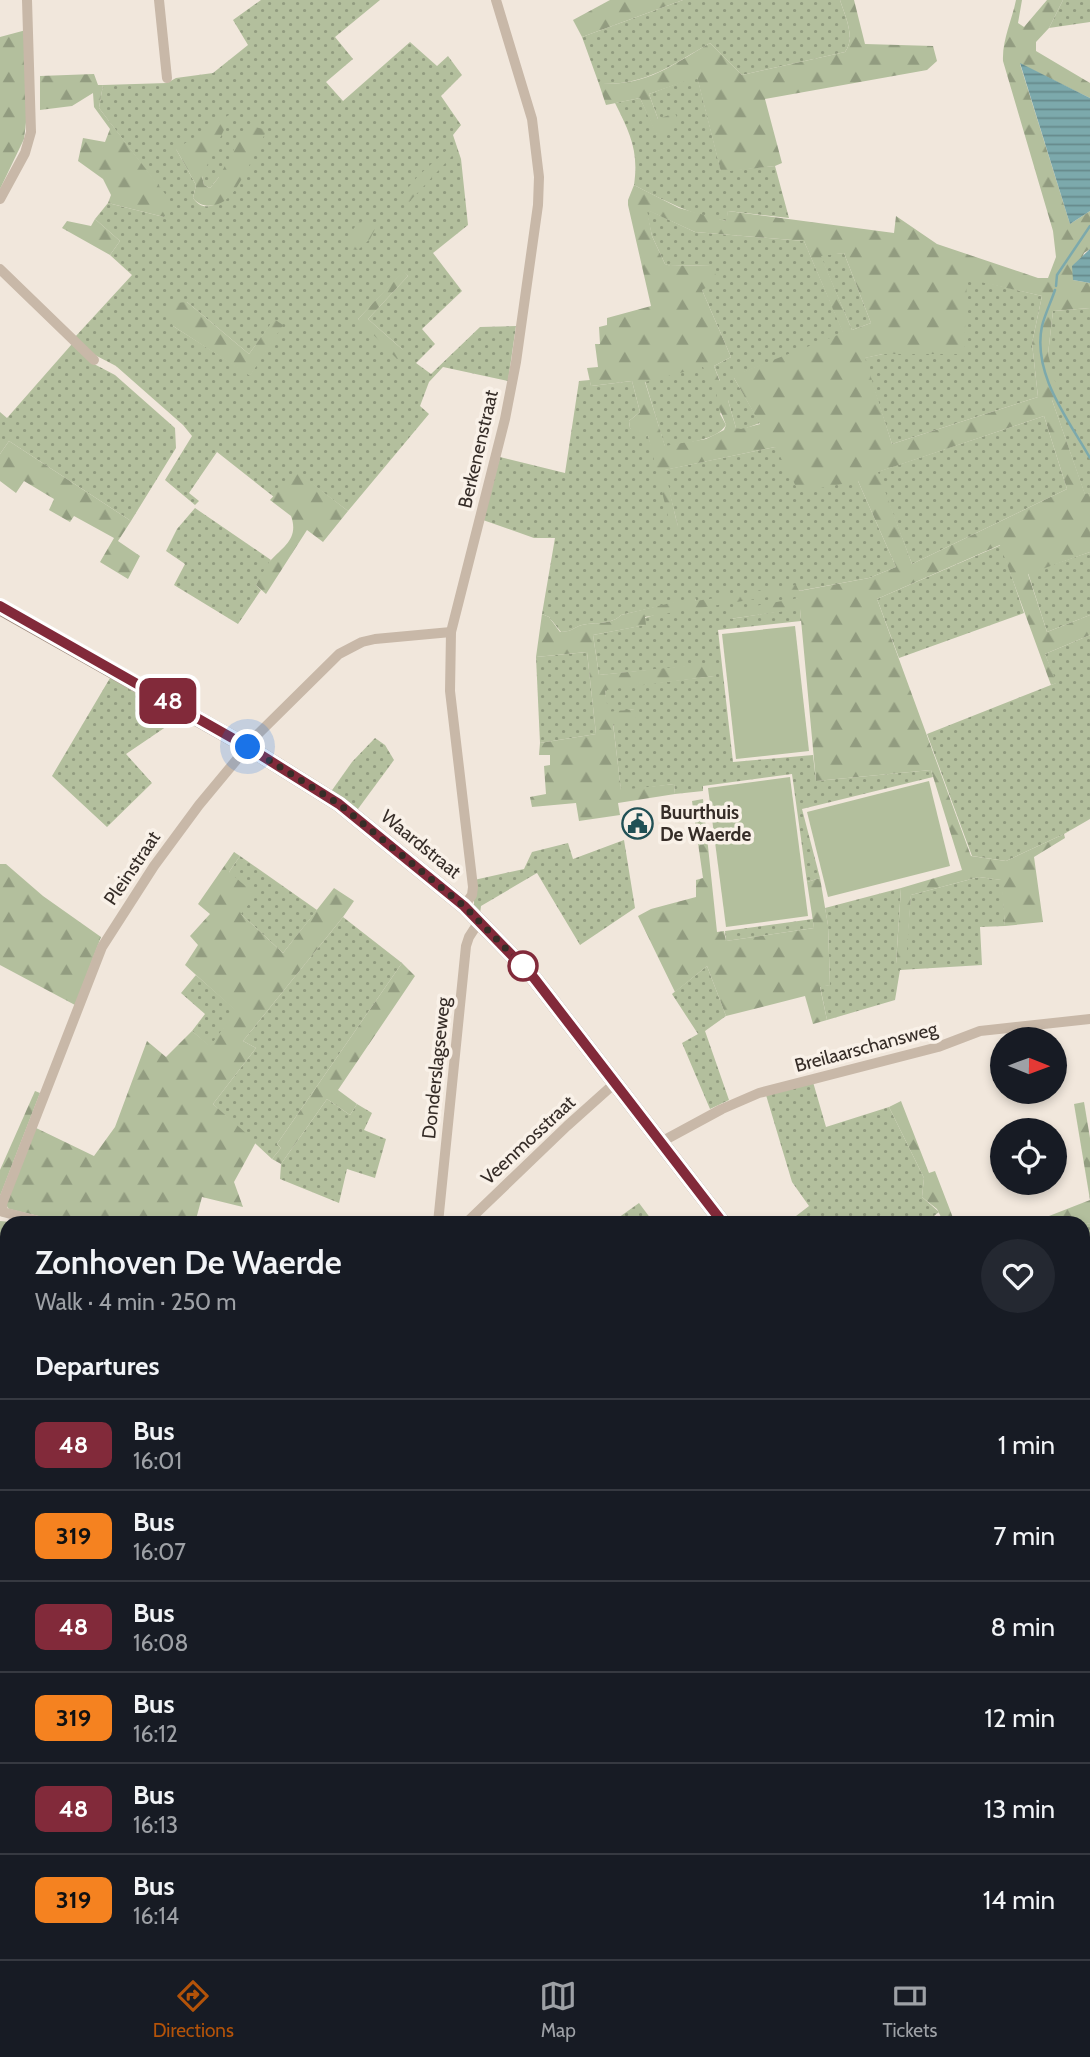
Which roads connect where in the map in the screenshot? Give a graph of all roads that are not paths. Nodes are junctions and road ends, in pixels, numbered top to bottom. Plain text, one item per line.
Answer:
1 (27, 0) edge
2 (159, 0) edge
3 (496, 0) edge
4 (167, 78) dead end
5 (0, 199) edge
6 (0, 269) edge
7 (94, 359) dead end
8 (1, 609) edge
9 (451, 632) junction
10 (248, 747) junction
11 (464, 906) junction
12 (480, 920) junction
13 (1090, 1019) edge
14 (615, 1083) junction
15 (660, 1142) junction
16 (19, 1216) edge
17 (439, 1216) edge
18 (473, 1216) edge
19 (718, 1216) edge

1 - 5 street
2 - 4 street
3 - 9 street, Berkenenstraat
6 - 7 street
8 - 10 street, Waardstraat
9 - 10 street, Pleinstraat
9 - 11 street, Berkenenstraat
10 - 11 street, Waardstraat
10 - 16 street, Pleinstraat
11 - 12 street, Waardstraat
12 - 14 street, Waardstraat
12 - 17 street, Donderslagseweg
13 - 15 street, Breilaarschansweg
14 - 15 street, Waardstraat
14 - 18 street, Veenmosstraat
15 - 19 street, Waardstraat

